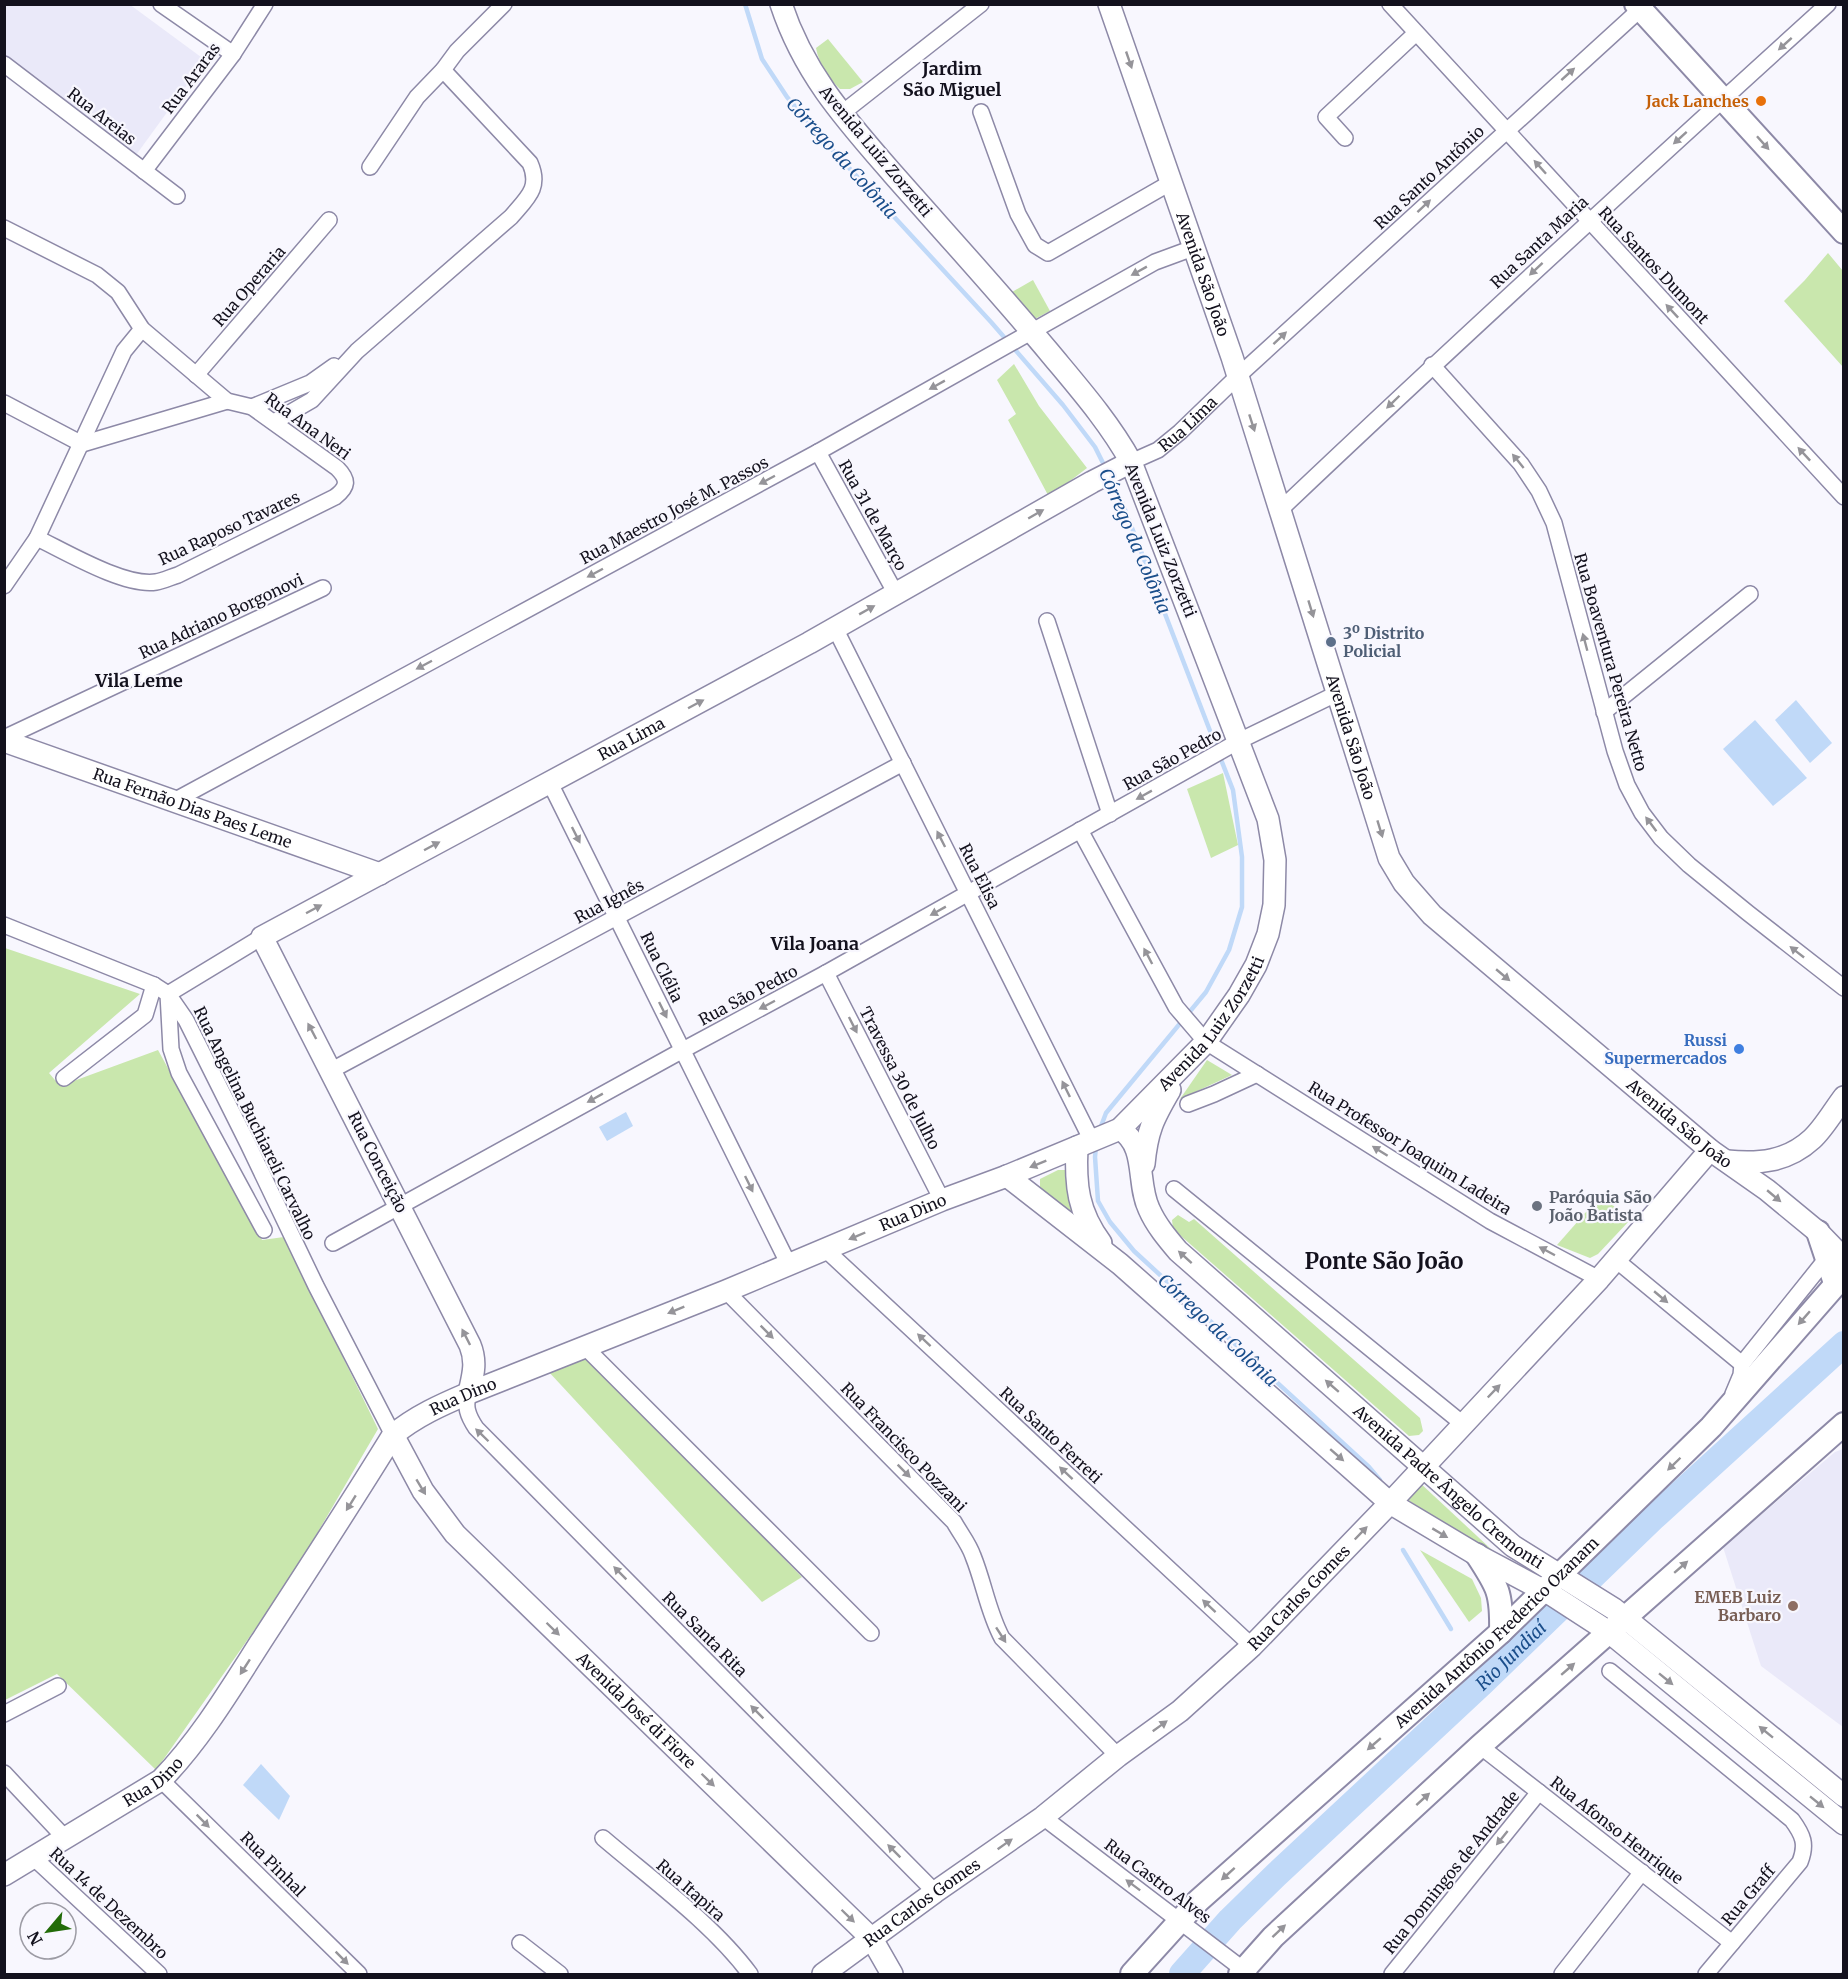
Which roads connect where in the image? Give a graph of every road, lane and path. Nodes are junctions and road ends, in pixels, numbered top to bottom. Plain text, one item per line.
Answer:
1 (160, 4) edge
2 (265, 4) edge
3 (504, 4) edge
4 (781, 4) edge
5 (981, 4) edge
6 (1109, 4) edge
7 (1390, 4) edge
8 (1828, 4) edge
9 (1641, 6) edge
10 (1416, 33) junction
11 (233, 54) junction
12 (4, 64) edge
13 (443, 70) junction
14 (1724, 99) junction
15 (981, 112) dead end
16 (841, 114) junction
17 (1506, 130) junction
18 (1345, 138) dead end
19 (370, 167) dead end
20 (144, 171) junction
21 (1170, 183) junction
22 (177, 196) dead end
23 (329, 220) dead end
24 (1588, 221) junction
25 (4, 228) edge
26 (1844, 232) edge
27 (1193, 248) junction
28 (142, 329) junction
29 (1025, 335) junction
30 (357, 351) junction
31 (1432, 365) junction
32 (196, 375) junction
33 (1237, 377) junction
34 (227, 401) junction
35 (4, 403) edge
36 (252, 407) junction
37 (274, 422) junction
38 (82, 444) junction
39 (818, 452) junction
40 (1126, 464) junction
41 (335, 497) joint
42 (1844, 497) edge
43 (1280, 510) junction
44 (37, 538) junction
45 (5, 585) edge
46 (323, 588) dead end
47 (896, 594) junction
48 (1750, 594) dead end
49 (1047, 621) dead end
50 (835, 628) junction
51 (1338, 693) junction
52 (1604, 712) junction
53 (4, 740) edge
54 (1232, 745) junction
55 (903, 763) junction
56 (550, 783) junction
57 (172, 802) junction
58 (1110, 814) junction
59 (1080, 830) junction
60 (381, 874) junction
61 (969, 894) junction
62 (617, 917) junction
63 (4, 926) edge
64 (262, 937) junction
65 (826, 973) junction
66 (154, 985) junction
67 (1844, 988) edge
68 (168, 994) junction
69 (1200, 1036) junction
70 (683, 1050) junction
71 (1185, 1065) junction
72 (332, 1070) junction
73 (1257, 1074) junction
74 (64, 1078) dead end
75 (1844, 1097) edge
76 (1188, 1104) dead end
77 (1099, 1138) junction
78 (1718, 1155) junction
79 (1007, 1176) junction
80 (1143, 1189) junction
81 (1174, 1189) dead end
82 (942, 1200) junction
83 (400, 1207) junction
84 (264, 1230) dead end
85 (1818, 1232) joint
86 (333, 1243) dead end
87 (826, 1250) junction
88 (1835, 1258) edge
89 (1616, 1260) junction
90 (1120, 1264) junction
91 (789, 1265) junction
92 (1599, 1279) junction
93 (1839, 1279) edge
94 (726, 1291) junction
95 (585, 1347) junction
96 (1742, 1364) junction
97 (468, 1392) junction
98 (1463, 1424) junction
99 (1844, 1424) edge
100 (1712, 1427) junction
101 (393, 1435) junction
102 (1844, 1436) edge
103 (1803, 1461) junction
104 (1424, 1466) junction
105 (1390, 1503) junction
106 (1477, 1555) junction
107 (1555, 1586) junction
108 (1611, 1621) junction
109 (1502, 1632) junction
110 (871, 1633) dead end
111 (1252, 1646) junction
112 (1610, 1671) dead end
113 (58, 1686) dead end
114 (4, 1714) edge
115 (1480, 1746) junction
116 (1118, 1756) junction
117 (4, 1773) edge
118 (161, 1780) junction
119 (1539, 1792) junction
120 (1844, 1796) edge
121 (1043, 1817) junction
122 (1844, 1824) edge
123 (603, 1838) dead end
124 (66, 1839) junction
125 (34, 1858) junction
126 (1642, 1872) junction
127 (4, 1875) edge
128 (935, 1892) junction
129 (1186, 1925) junction
130 (872, 1939) junction
131 (520, 1943) dead end
132 (1732, 1943) junction
133 (1241, 1970) edge
134 (159, 1974) edge
135 (359, 1974) edge
136 (560, 1974) edge
137 (750, 1974) edge
138 (823, 1974) edge
139 (892, 1974) edge
140 (1132, 1974) edge
141 (1392, 1974) edge
142 (1562, 1974) edge
143 (1706, 1974) edge

1 - 11 street
2 - 11 street, Rua Araras
3 - 13 street
4 - 16 main road, Avenida Luiz Zorzetti
5 - 16 street
6 -> 21 main road, Avenida São João
7 - 10 street, Rua Santos Dumont
8 -> 14 street, Rua Santa Maria
9 - 14 main road
17 -> 9 street, Rua Santo Antônio
10 - 17 street, Rua Santos Dumont
10 - 18 street
11 - 20 street, Rua Araras
12 - 20 street, Rua Areias
13 - 19 street
13 - 30 street
14 -> 24 street, Rua Santa Maria
14 -> 26 main road
15 - 21 street
16 - 29 main road, Avenida Luiz Zorzetti
24 -> 17 street, Rua Santos Dumont
33 -> 17 street, Rua Santo Antônio
20 - 22 street, Rua Areias
21 - 27 main road, Avenida São João
23 - 32 street, Rua Operaria
24 -> 31 street, Rua Santa Maria
42 -> 24 street, Rua Santos Dumont
25 - 28 street, Rua Ana Neri
27 -> 29 street, Rua Maestro José M. Passos
27 - 33 main road, Avenida São João
28 - 32 street, Rua Ana Neri
28 - 38 street
29 -> 39 street, Rua Maestro José M. Passos
29 - 40 main road, Avenida Luiz Zorzetti
30 - 36 street
30 - 37 street
31 -> 43 street, Rua Santa Maria
52 -> 31 street, Rua Boaventura Pereira Netto
32 - 34 street, Rua Ana Neri
33 - 40 street, Rua Lima
33 -> 43 main road, Avenida São João
34 - 36 street, Rua Ana Neri
34 - 38 street
35 - 38 street
36 - 37 street, Rua Ana Neri
37 - 41 street, Rua Ana Neri
38 - 44 street
39 - 47 street, Rua 31 de Março
39 -> 57 street, Rua Maestro José M. Passos
47 -> 40 main road, Rua Lima
40 - 54 main road, Avenida Luiz Zorzetti
41 - 44 street, Rua Raposo Tavares
43 -> 51 main road, Avenida São João
44 - 45 street
46 - 53 street, Rua Adriano Borgonovi
50 -> 47 main road, Rua Lima
48 - 52 street
49 - 58 street
50 - 55 street, Rua Elisa
56 -> 50 main road, Rua Lima
51 - 54 street, Rua São Pedro
51 -> 78 main road, Avenida São João
67 -> 52 street, Rua Boaventura Pereira Netto
53 - 57 main road, Rua Fernão Dias Paes Leme
54 -> 58 street, Rua São Pedro
54 - 69 main road, Avenida Luiz Zorzetti
61 -> 55 street, Rua Elisa
55 - 62 street, Rua Ignês
60 -> 56 main road, Rua Lima
56 -> 62 street, Rua Clélia
57 - 60 main road, Rua Fernão Dias Paes Leme
58 - 59 street, Rua São Pedro
59 - 61 street, Rua São Pedro
69 -> 59 street, Rua Professor Joaquim Ladeira
64 -> 60 main road, Rua Lima
61 -> 65 street, Rua São Pedro
77 -> 61 street, Rua Elisa
62 -> 70 street, Rua Clélia
62 - 72 street, Rua Ignês
63 - 66 street
64 - 68 street, Rua Lima
72 -> 64 main road, Rua Conceição
65 -> 70 street, Rua São Pedro
65 -> 82 street, Travessa 30 de Julho
66 - 68 street
66 - 74 street
68 - 84 street, Rua Angelina Buchiareli Carvalho
68 - 101 street, Rua Angelina Buchiareli Carvalho
69 - 71 main road, Avenida Luiz Zorzetti
69 - 73 street, Rua Professor Joaquim Ladeira
70 -> 83 street, Rua São Pedro
70 -> 91 street, Rua Clélia
71 - 77 main road, Avenida Luiz Zorzetti
71 - 80 main road, Avenida Padre Ângelo Cremonti
72 - 83 main road, Rua Conceição
73 - 76 street
92 -> 73 street, Rua Professor Joaquim Ladeira
75 - 78 main road
77 -> 79 main road, Rua Dino
77 - 80 main road, Avenida Padre Ângelo Cremonti
77 - 90 main road, Avenida Padre Ângelo Cremonti
78 -> 85 main road, Avenida São João
78 - 89 main road, Rua Carlos Gomes
79 - 82 main road, Rua Dino
79 - 90 main road, Avenida Padre Ângelo Cremonti
104 -> 80 main road, Avenida Padre Ângelo Cremonti
81 - 98 street
82 -> 87 main road, Rua Dino
83 - 86 street, Rua São Pedro
97 -> 83 main road, Rua Conceição
85 - 88 main road
87 - 91 main road, Rua Dino
111 -> 87 street, Rua Santo Ferreti
88 - 93 main road
88 - 96 street
89 - 92 main road, Rua Carlos Gomes
89 -> 96 street
90 -> 105 main road, Avenida Padre Ângelo Cremonti
91 - 94 main road, Rua Dino
98 -> 92 main road, Rua Carlos Gomes
93 -> 100 main road, Avenida Antônio Frederico Ozanam
94 -> 95 main road, Rua Dino
94 -> 116 street, Rua Francisco Pozzani
95 - 97 main road, Rua Dino
95 - 110 street
96 - 100 street
97 - 101 main road, Rua Dino
128 -> 97 street, Rua Santa Rita
98 - 104 main road, Rua Carlos Gomes
99 - 103 main road
100 -> 107 main road, Avenida Antônio Frederico Ozanam
101 -> 118 main road, Rua Dino
101 -> 130 main road, Avenida José di Fiore
102 - 103 main road
108 -> 103 main road
104 - 105 main road, Rua Carlos Gomes
104 - 107 main road, Avenida Padre Ângelo Cremonti
105 -> 106 main road, Avenida Padre Ângelo Cremonti
111 -> 105 main road, Rua Carlos Gomes
106 - 107 main road, Avenida Padre Ângelo Cremonti
106 - 109 main road
107 - 108 main road, Avenida Padre Ângelo Cremonti
107 - 109 main road, Avenida Antônio Frederico Ozanam
115 -> 108 main road
120 -> 108 main road, Avenida Padre Ângelo Cremonti
108 -> 122 main road, Avenida Padre Ângelo Cremonti
109 -> 129 main road, Avenida Antônio Frederico Ozanam
116 -> 111 main road, Rua Carlos Gomes
112 - 132 street, Rua Graff
113 - 114 street
115 - 119 street, Rua Afonso Henrique
133 -> 115 main road
116 - 121 main road, Rua Carlos Gomes
117 - 124 street
118 - 124 main road, Rua Dino
118 -> 135 street, Rua Pinhal
119 - 126 street, Rua Afonso Henrique
119 -> 141 street, Rua Domingos de Andrade
128 -> 121 main road, Rua Carlos Gomes
129 -> 121 street, Rua Castro Alves
123 - 137 street, Rua Itapira
124 - 125 main road, Rua Dino
125 - 127 main road, Rua Dino
125 - 134 street, Rua 14 de Dezembro
126 - 132 street, Rua Afonso Henrique
126 - 142 street
128 - 130 main road, Rua Carlos Gomes
129 - 133 street, Rua Castro Alves
129 - 140 main road, Avenida Antônio Frederico Ozanam
130 - 138 main road, Rua Carlos Gomes
130 - 139 main road, Avenida José di Fiore
131 - 136 street
132 - 143 street, Rua Graff

